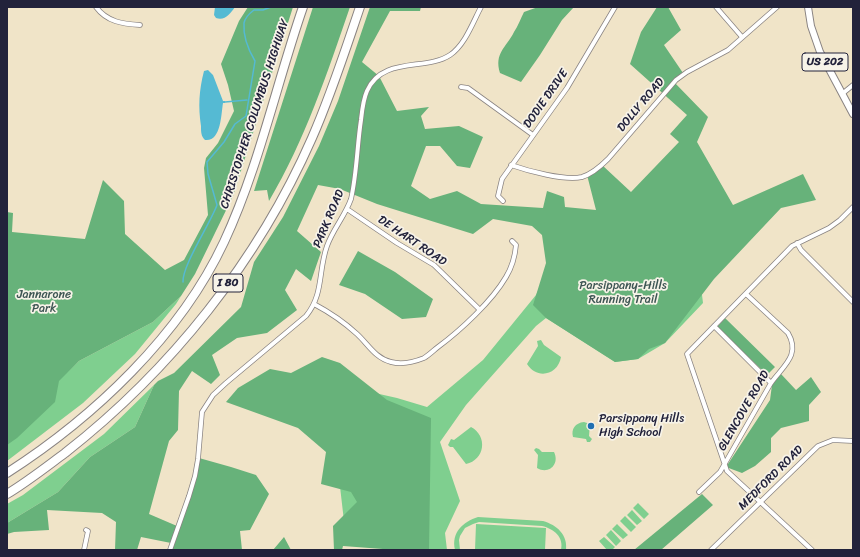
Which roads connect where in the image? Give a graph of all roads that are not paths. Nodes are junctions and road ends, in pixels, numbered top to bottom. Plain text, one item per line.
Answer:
1 (96, 7) edge
2 (303, 7) edge
3 (360, 7) edge
4 (481, 7) edge
5 (615, 7) edge
6 (716, 7) edge
7 (777, 7) edge
8 (808, 7) edge
9 (140, 25) dead end
10 (742, 37) junction
11 (853, 85) edge
12 (461, 87) dead end
13 (842, 94) junction
14 (853, 114) edge
15 (533, 135) junction
16 (511, 165) junction
17 (502, 200) dead end
18 (853, 207) edge
19 (347, 209) junction
20 (512, 241) dead end
21 (798, 243) junction
22 (746, 294) junction
23 (853, 302) edge
24 (314, 304) junction
25 (479, 309) junction
26 (714, 326) junction
27 (771, 383) junction
28 (853, 441) edge
29 (725, 464) junction
30 (7, 473) edge
31 (699, 492) dead end
32 (7, 494) edge
33 (760, 502) junction
34 (86, 530) dead end
35 (84, 550) edge
36 (170, 550) edge
37 (711, 550) edge
38 (812, 550) edge

1 - 9 street
2 - 30 highway, CHRISTOPHER COLUMBUS HIGHWAY / I 80
3 - 32 highway, I 80
4 - 19 street, PARK ROAD
5 - 15 street, DODIE DRIVE
6 - 10 street
7 - 10 street, DOLLY ROAD
8 - 13 main road, US 202
10 - 16 street, DOLLY ROAD
11 - 13 street
12 - 15 street
13 - 14 main road, US 202
15 - 16 street, DODIE DRIVE
16 - 17 street, DODIE DRIVE
18 - 21 street
19 - 24 street, PARK ROAD
19 - 25 street, DE HART ROAD
20 - 25 street
21 - 22 street
21 - 23 street
22 - 26 street
22 - 27 street, GLENCOVE ROAD
24 - 25 street
24 - 36 street, PARK ROAD
26 - 27 street
26 - 29 street
27 - 29 street, GLENCOVE ROAD
28 - 33 street, MEDFORD ROAD
29 - 31 street
29 - 33 street, GLENCOVE ROAD
33 - 37 street, MEDFORD ROAD
33 - 38 street, GLENCOVE ROAD
34 - 35 street

